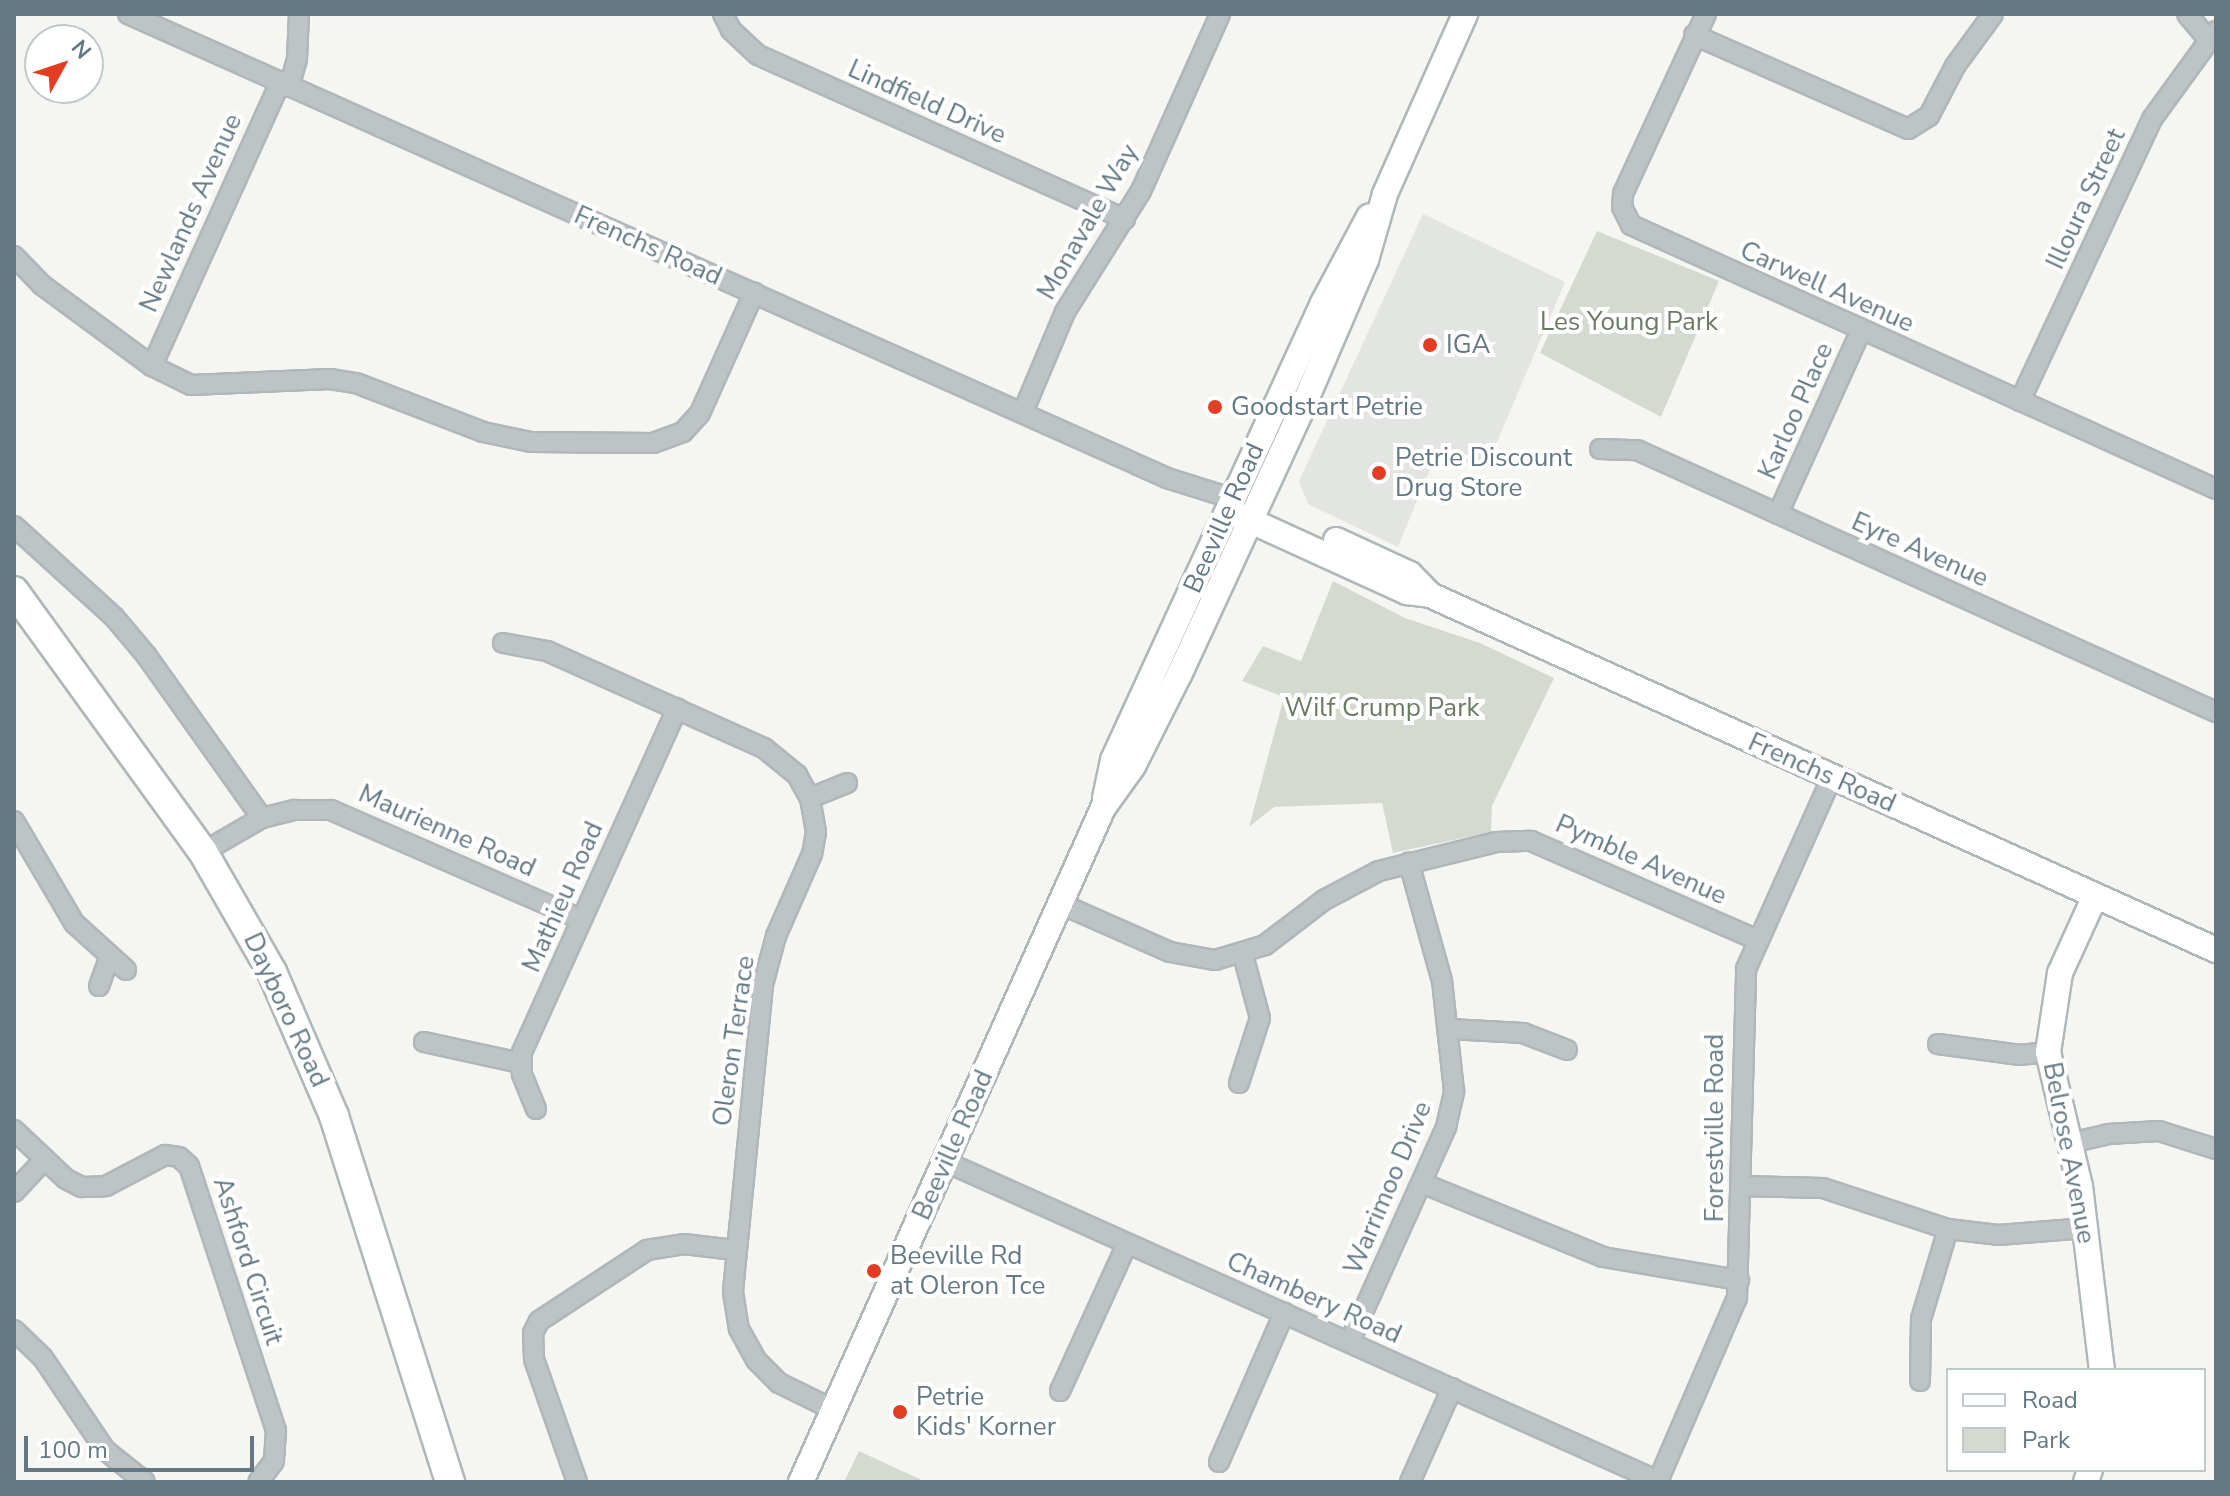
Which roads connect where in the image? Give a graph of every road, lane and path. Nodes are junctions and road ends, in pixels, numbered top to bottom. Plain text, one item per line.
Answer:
1 (128, 14) edge
2 (299, 14) edge
3 (723, 14) edge
4 (1220, 14) edge
5 (1465, 14) edge
6 (1706, 14) edge
7 (1993, 14) edge
8 (2187, 14) edge
9 (1694, 35) junction
10 (2212, 35) edge
11 (284, 84) junction
12 (1125, 219) junction
13 (14, 256) edge
14 (754, 293) junction
15 (1861, 330) junction
16 (152, 366) junction
17 (2020, 401) junction
18 (1023, 412) junction
19 (1600, 449) dead end
20 (2216, 489) edge
21 (1243, 509) junction
22 (1778, 514) junction
23 (14, 526) edge
24 (14, 591) edge
25 (503, 643) dead end
26 (677, 708) junction
27 (2216, 712) edge
28 (1832, 777) junction
29 (847, 783) dead end
30 (810, 798) junction
31 (262, 818) junction
32 (14, 821) edge
33 (203, 852) junction
34 (1409, 863) junction
35 (2095, 896) junction
36 (1061, 904) junction
37 (581, 919) junction
38 (1758, 940) junction
39 (2216, 950) edge
40 (1243, 955) junction
41 (109, 959) junction
42 (126, 970) dead end
43 (99, 986) dead end
44 (1450, 1029) junction
45 (424, 1042) dead end
46 (1938, 1044) dead end
47 (1567, 1050) dead end
48 (2048, 1052) junction
49 (520, 1063) junction
50 (1239, 1083) dead end
51 (536, 1109) dead end
52 (14, 1130) edge
53 (2070, 1143) junction
54 (2216, 1149) edge
55 (45, 1159) junction
56 (946, 1162) junction
57 (1422, 1183) junction
58 (1741, 1186) junction
59 (14, 1192) edge
60 (2087, 1228) junction
61 (1948, 1229) junction
62 (1127, 1244) junction
63 (735, 1250) junction
64 (1739, 1280) junction
65 (1284, 1313) junction
66 (14, 1330) edge
67 (1350, 1341) junction
68 (2102, 1368) edge
69 (1920, 1381) dead end
70 (1452, 1388) junction
71 (1060, 1391) dead end
72 (834, 1410) junction
73 (1219, 1462) dead end
74 (1659, 1481) edge
75 (145, 1482) edge
76 (258, 1482) edge
77 (450, 1482) edge
78 (577, 1482) edge
79 (801, 1482) edge
80 (1410, 1482) edge

1 - 11 street, Frenchs Road
2 - 11 street, Newlands Avenue
3 - 12 street, Lindfield Drive
4 - 12 street, Monavale Way
5 - 21 main road, Beeville Road
6 - 9 street, Carwell Avenue
7 - 9 street
8 - 10 street
9 - 15 street, Carwell Avenue
10 - 17 street, Illoura Street
11 - 14 street, Frenchs Road
11 - 16 street, Newlands Avenue
12 - 18 street, Monavale Way
13 - 16 street
14 - 16 street
14 - 18 street, Frenchs Road
15 - 17 street, Carwell Avenue
15 - 22 street, Karloo Place
17 - 20 street, Carwell Avenue
18 - 21 street, Frenchs Road
19 - 22 street, Eyre Avenue
21 - 28 main road, Frenchs Road
21 - 36 main road, Beeville Road
22 - 27 street, Eyre Avenue
23 - 31 street
24 - 33 main road, Dayboro Road
25 - 26 street, Oleron Terrace
26 - 30 street, Oleron Terrace
26 - 37 street, Mathieu Road
28 - 35 main road, Frenchs Road
28 - 38 street, Forestville Road
29 - 30 street
30 - 63 street, Oleron Terrace
31 - 33 street, Maurienne Road
31 - 37 street, Maurienne Road
32 - 41 street
33 - 77 main road, Dayboro Road
34 - 38 street, Pymble Avenue
34 - 40 street, Pymble Avenue
34 - 44 street, Warrimoo Drive
35 - 39 main road, Frenchs Road
35 - 48 main road, Belrose Avenue
36 - 40 street, Pymble Avenue
36 - 56 main road, Beeville Road
37 - 49 street, Mathieu Road
38 - 58 street, Forestville Road
40 - 50 street
41 - 42 street
41 - 43 street
44 - 47 street
44 - 57 street, Warrimoo Drive
45 - 49 street
46 - 48 street
48 - 53 main road, Belrose Avenue
49 - 51 street
52 - 55 street, Ashford Circuit
53 - 54 street
53 - 60 main road, Belrose Avenue
55 - 59 street
55 - 76 street, Ashford Circuit
56 - 62 street, Chambery Road
56 - 72 main road, Beeville Road
57 - 64 street
57 - 67 street, Warrimoo Drive
58 - 61 street
58 - 64 street, Forestville Road
60 - 61 street
60 - 68 main road, Belrose Avenue
61 - 69 street
62 - 65 street, Chambery Road
62 - 71 street
63 - 72 street, Oleron Terrace
63 - 78 street
64 - 74 street, Forestville Road
65 - 67 street, Chambery Road
65 - 73 street
66 - 75 street
67 - 70 street, Chambery Road
70 - 74 street, Chambery Road
70 - 80 street
72 - 79 main road, Beeville Road

